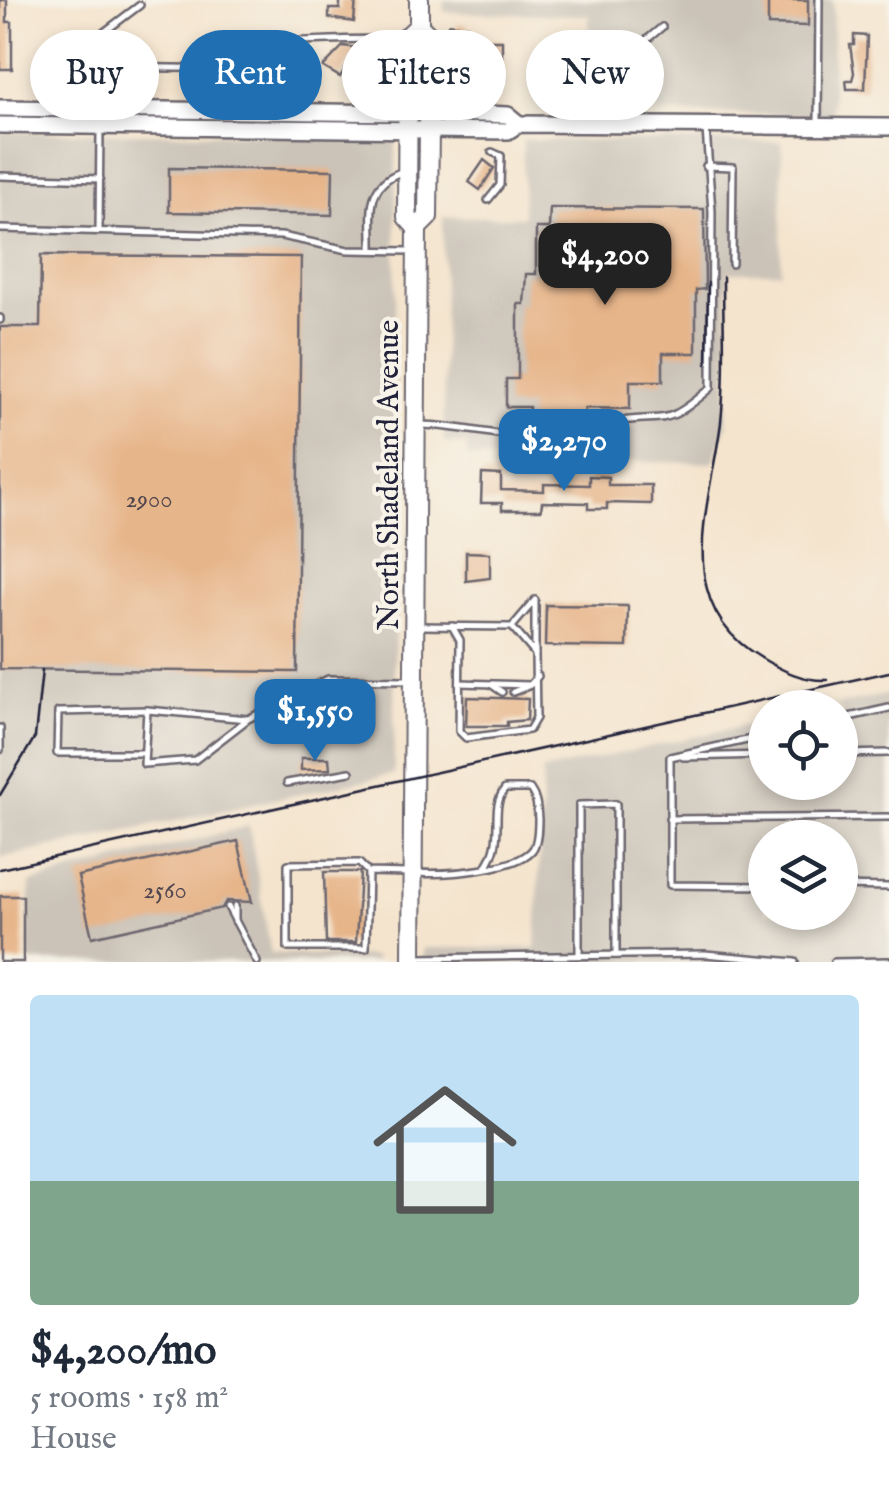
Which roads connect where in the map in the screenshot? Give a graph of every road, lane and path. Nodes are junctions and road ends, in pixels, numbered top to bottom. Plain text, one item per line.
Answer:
1 (419, 0) edge
2 (819, 0) edge
3 (140, 5) dead end
4 (451, 26) dead end
5 (662, 27) dead end
6 (414, 30) edge
7 (451, 30) edge
8 (179, 68) edge
9 (0, 108) edge
10 (179, 111) edge
11 (322, 117) edge
12 (408, 122) junction
13 (429, 122) junction
14 (0, 125) edge
15 (597, 125) junction
16 (100, 126) junction
17 (706, 126) junction
18 (818, 126) junction
19 (889, 127) edge
20 (492, 152) dead end
21 (706, 166) junction
22 (407, 170) junction
23 (0, 176) edge
24 (100, 179) junction
25 (488, 200) dead end
26 (417, 228) junction
27 (0, 229) edge
28 (99, 230) junction
29 (372, 250) junction
30 (417, 251) junction
31 (732, 264) dead end
32 (416, 424) junction
33 (414, 626) junction
34 (452, 626) junction
35 (512, 627) junction
36 (534, 654) junction
37 (538, 676) junction
38 (414, 680) junction
39 (460, 683) junction
40 (490, 683) junction
41 (530, 685) junction
42 (502, 692) dead end
43 (513, 692) dead end
44 (889, 708) edge
45 (147, 710) junction
46 (858, 715) edge
47 (248, 719) junction
48 (0, 728) edge
49 (748, 740) edge
50 (0, 750) edge
51 (144, 753) junction
52 (889, 753) edge
53 (858, 754) edge
54 (748, 755) edge
55 (670, 757) junction
56 (350, 772) dead end
57 (287, 783) dead end
58 (889, 817) edge
59 (669, 819) junction
60 (486, 867) junction
61 (368, 872) junction
62 (412, 873) junction
63 (748, 886) edge
64 (858, 886) edge
65 (889, 886) edge
66 (231, 906) dead end
67 (579, 955) junction
68 (616, 955) junction
69 (649, 958) edge
70 (412, 960) edge
71 (889, 961) edge
72 (257, 962) edge
73 (795, 962) edge
74 (834, 962) edge

1 - 6 main road, North Shadeland Avenue
2 - 18 lane
3 - 8 lane
4 - 7 lane
5 - 15 lane
9 - 10 main road
11 - 12 main road
12 - 13 main road
12 - 16 main road
12 - 22 main road, North Shadeland Avenue
13 - 15 main road
13 - 26 main road, North Shadeland Avenue
14 - 16 main road
15 - 17 main road
16 - 24 lane
17 - 18 main road
17 - 21 lane
18 - 19 main road
20 - 25 lane
21 - 31 lane
21 - 32 lane
22 - 26 main road, North Shadeland Avenue
22 - 29 lane
23 - 24 lane
24 - 28 lane
26 - 30 main road, North Shadeland Avenue
27 - 28 lane
28 - 29 lane
29 - 30 lane
30 - 32 main road, North Shadeland Avenue
32 - 33 main road, North Shadeland Avenue
33 - 34 lane
33 - 38 main road, North Shadeland Avenue
34 - 35 lane
34 - 39 lane
35 - 36 lane
35 - 36 lane
36 - 37 lane
37 - 39 lane
37 - 41 lane
38 - 47 lane
38 - 62 main road, North Shadeland Avenue
39 - 40 lane
40 - 41 lane
40 - 42 lane
41 - 43 lane
44 - 46 lane
45 - 47 lane
45 - 51 lane
45 - 51 lane
47 - 51 lane
48 - 50 lane
49 - 55 lane
52 - 53 lane
54 - 55 lane
55 - 59 lane
56 - 57 lane
58 - 59 lane
59 - 63 lane
60 - 60 lane
60 - 62 lane
61 - 61 lane
61 - 62 lane
62 - 70 main road, North Shadeland Avenue
64 - 65 lane
66 - 72 lane
67 - 68 lane
67 - 68 lane
67 - 70 lane
68 - 69 lane
69 - 73 lane
71 - 74 lane

